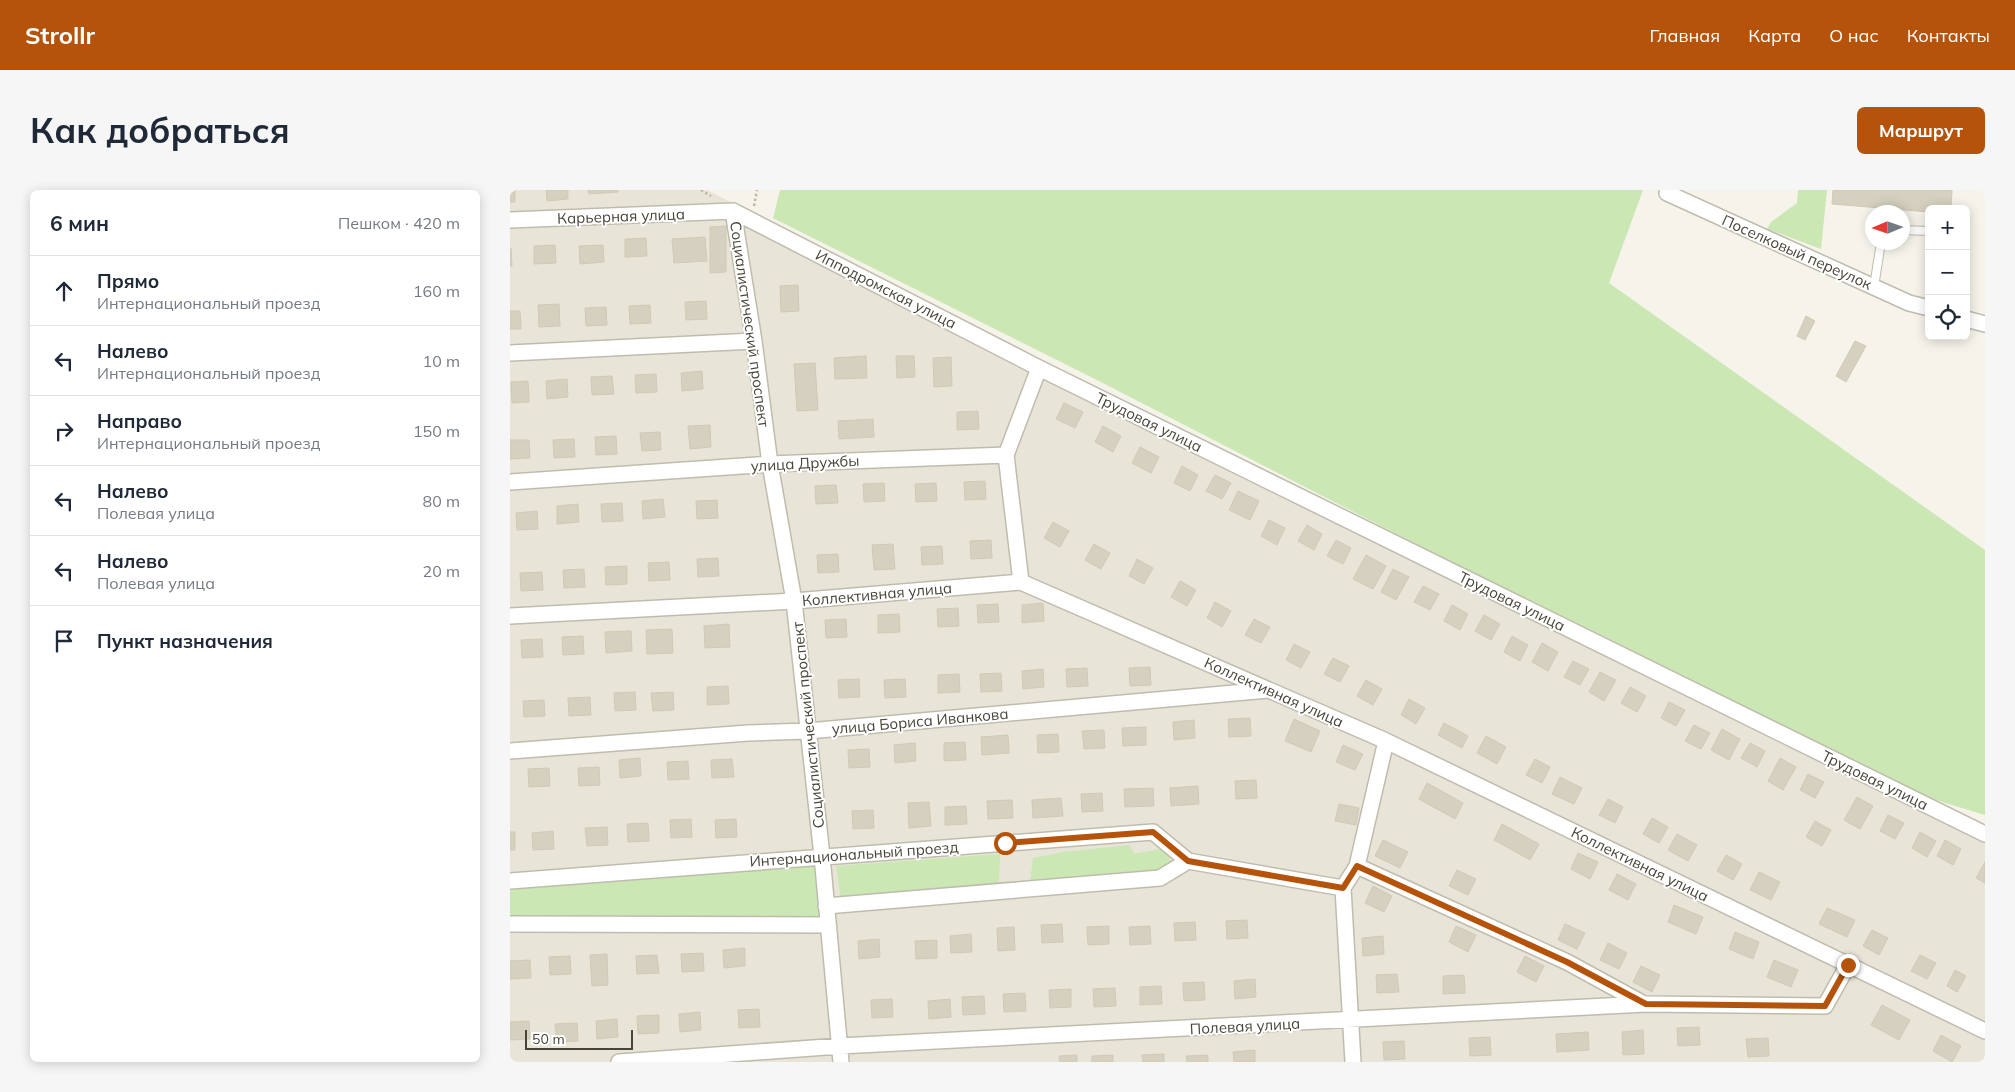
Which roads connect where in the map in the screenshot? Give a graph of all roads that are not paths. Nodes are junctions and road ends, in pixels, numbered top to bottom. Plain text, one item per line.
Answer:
1 (1667, 193) dead end
2 (733, 211) junction
3 (510, 220) edge
4 (1910, 230) edge
5 (1925, 231) edge
6 (1880, 250) edge
7 (1874, 288) junction
8 (1925, 307) edge
9 (1970, 320) edge
10 (1985, 324) edge
11 (754, 341) junction
12 (510, 353) edge
13 (1040, 368) junction
14 (1006, 455) junction
15 (770, 464) junction
16 (510, 482) edge
17 (1022, 582) junction
18 (794, 600) junction
19 (510, 616) edge
20 (1269, 689) junction
21 (808, 730) junction
22 (1386, 741) junction
23 (510, 751) edge
24 (1985, 834) edge
25 (822, 856) junction
26 (1188, 861) junction
27 (1357, 866) junction
28 (510, 881) edge
29 (1343, 888) junction
30 (826, 906) junction
31 (510, 924) edge
32 (828, 925) junction
33 (1848, 965) junction
34 (1646, 1004) junction
35 (1349, 1020) junction
36 (1985, 1031) edge
37 (840, 1046) junction
38 (619, 1062) edge
39 (841, 1062) edge
40 (1353, 1062) edge

1 - 7 street, Поселковый переулок
2 - 3 street, Карьерная улица
2 - 11 street, Социалистический проспект
2 - 13 street, Ипподромская улица
4 - 5 lane
6 - 7 lane
7 - 8 street, Поселковый переулок
9 - 10 street
11 - 12 street
11 - 15 street, Социалистический проспект
13 - 14 street
13 - 24 street, Трудовая улица
14 - 15 street, улица Дружбы
14 - 17 street
15 - 16 street, улица Дружбы
15 - 18 street, Социалистический проспект
17 - 18 street, Коллективная улица
17 - 20 street, Коллективная улица
18 - 19 street, Коллективная улица
18 - 21 street, Социалистический проспект
20 - 21 street, улица Бориса Иванкова
20 - 22 street, Коллективная улица
21 - 23 street, улица Бориса Иванкова
21 - 25 street, Социалистический проспект
22 - 27 street
22 - 33 street, Коллективная улица
25 - 26 street, Интернациональный проезд
25 - 28 street, Интернациональный проезд
25 - 30 street, Социалистический проспект
26 - 29 street, Интернациональный проезд
26 - 30 street
27 - 29 street
27 - 34 street
29 - 35 street
30 - 32 street, Социалистический проспект
31 - 32 street
32 - 37 street, Социалистический проспект
33 - 34 street, Полевая улица
33 - 36 street, Коллективная улица
34 - 35 street, Полевая улица
35 - 37 street, Полевая улица
35 - 40 street
37 - 38 street, Полевая улица
37 - 39 street, Социалистический проспект

